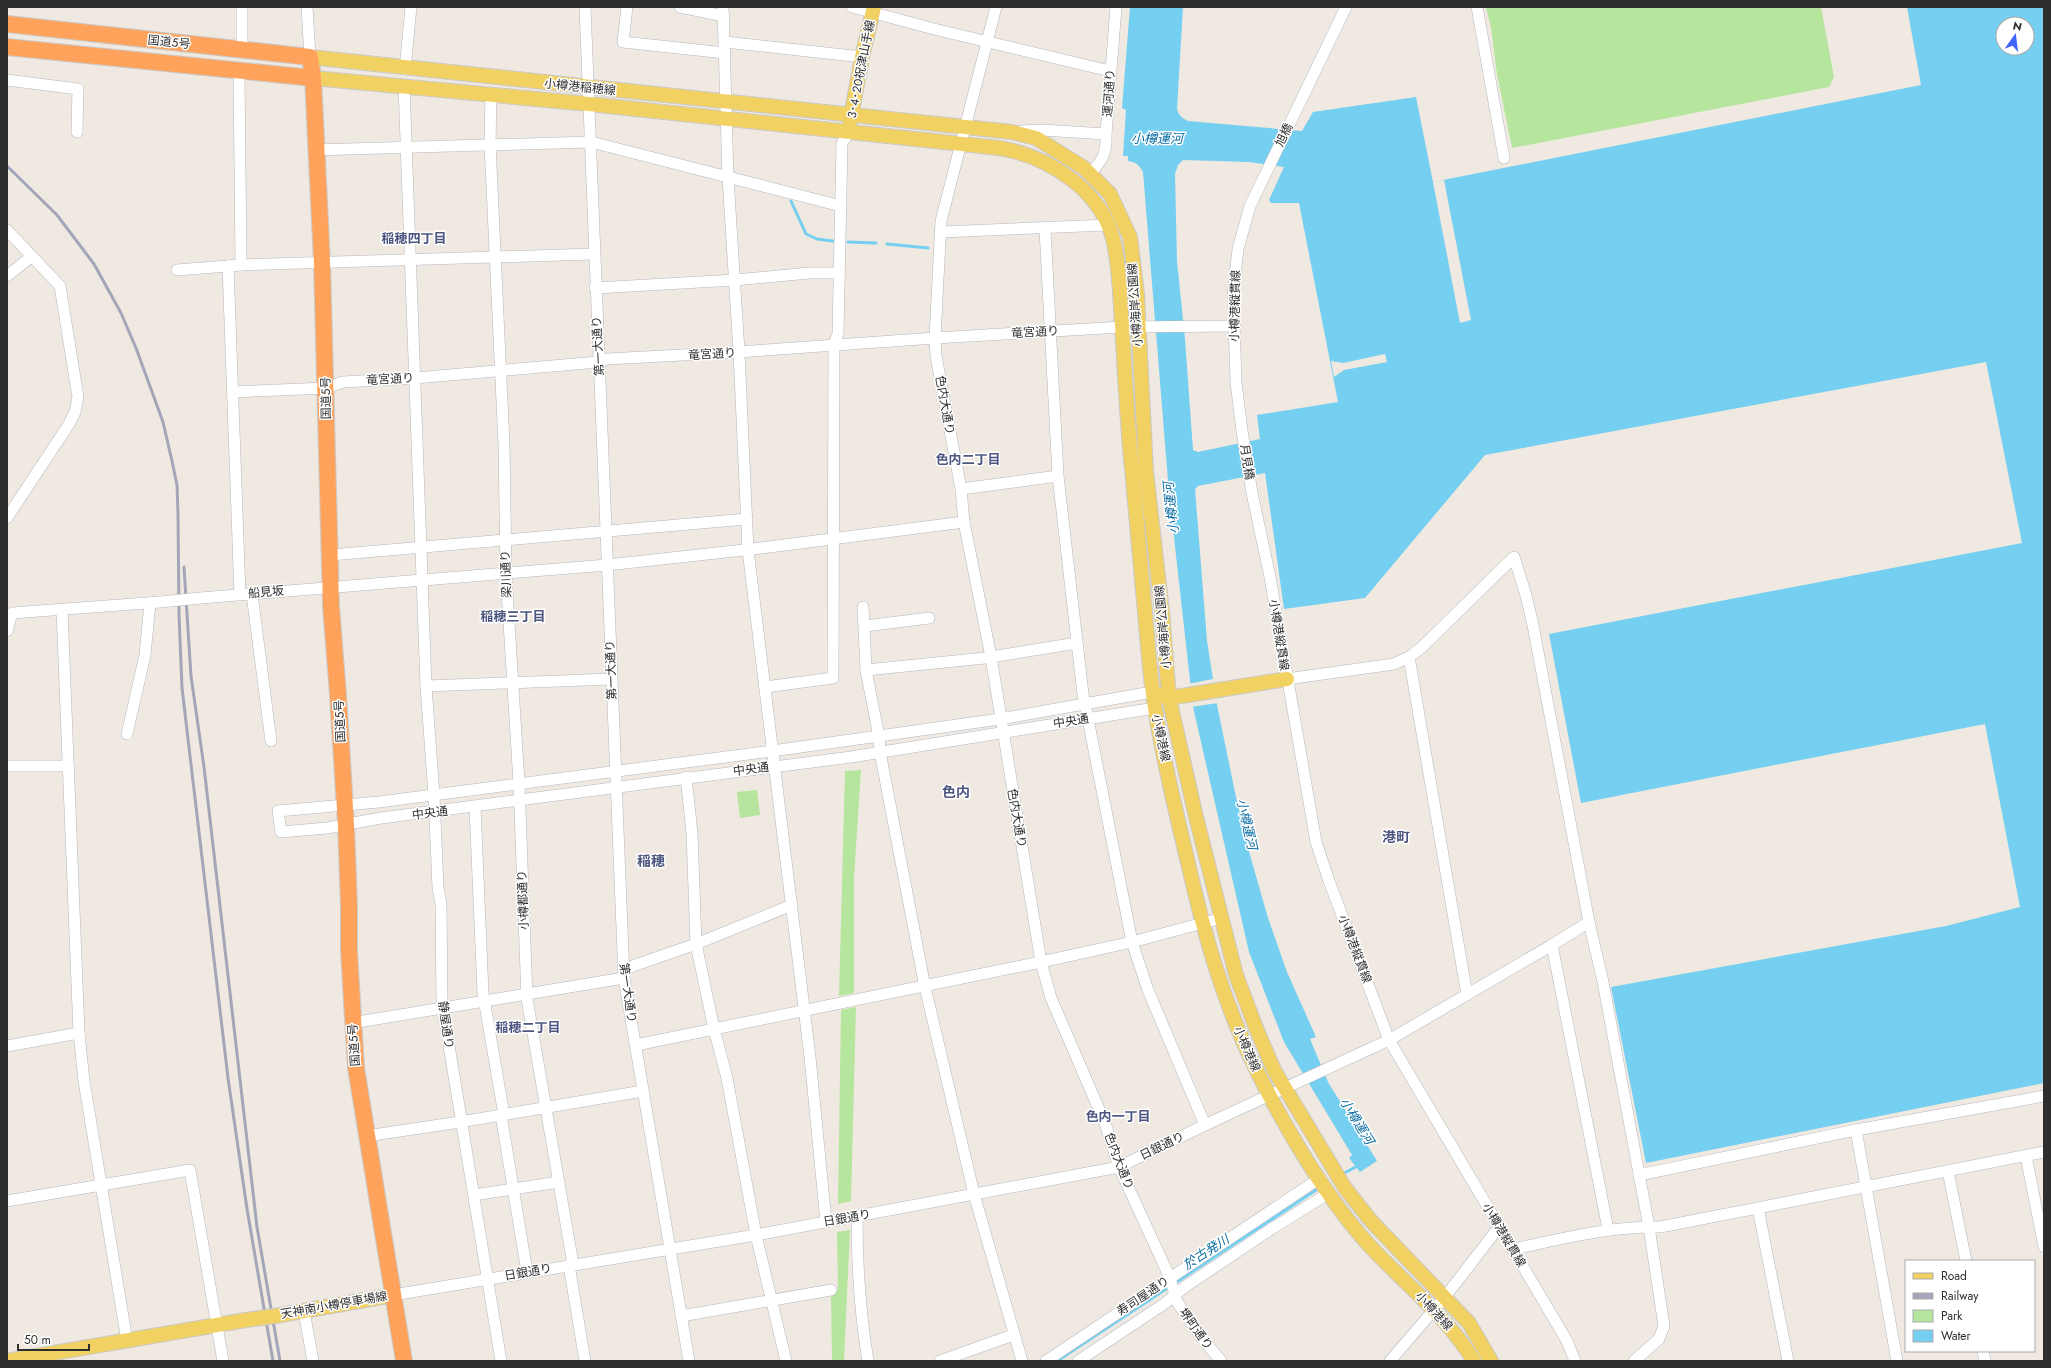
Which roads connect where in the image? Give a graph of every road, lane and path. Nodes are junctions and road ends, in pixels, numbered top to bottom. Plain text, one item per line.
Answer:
1 (242, 7) edge
2 (308, 7) edge
3 (411, 7) edge
4 (585, 7) edge
5 (627, 7) edge
6 (680, 7) edge
7 (852, 7) edge
8 (996, 7) edge
9 (1116, 7) edge
10 (1346, 7) edge
11 (1477, 7) edge
12 (873, 10) edge
13 (723, 11) edge
14 (7, 24) edge
15 (987, 40) junction
16 (725, 42) junction
17 (7, 47) edge
18 (242, 50) junction
19 (725, 54) junction
20 (862, 57) junction
21 (310, 58) junction
22 (405, 68) junction
23 (239, 71) junction
24 (1110, 71) junction
25 (313, 78) junction
26 (7, 80) edge
27 (404, 86) junction
28 (589, 88) junction
29 (491, 95) junction
30 (726, 102) junction
31 (589, 104) junction
32 (851, 114) junction
33 (727, 120) junction
34 (966, 128) junction
35 (850, 131) junction
36 (77, 132) dead end
37 (1012, 132) junction
38 (1106, 134) junction
39 (591, 142) junction
40 (963, 142) junction
41 (490, 144) junction
42 (406, 149) junction
43 (315, 150) junction
44 (1504, 158) dead end
45 (1090, 174) junction
46 (728, 178) junction
47 (1260, 184) joint
48 (840, 206) junction
49 (1107, 225) junction
50 (1045, 229) junction
51 (7, 230) edge
52 (941, 232) junction
53 (593, 254) junction
54 (31, 256) junction
55 (496, 257) junction
56 (410, 260) junction
57 (322, 263) junction
58 (241, 265) junction
59 (228, 266) junction
60 (177, 270) dead end
61 (839, 274) junction
62 (7, 276) edge
63 (735, 280) junction
64 (595, 288) junction
65 (1235, 326) junction
66 (1122, 327) junction
67 (1137, 327) junction
68 (1050, 331) junction
69 (935, 338) junction
70 (834, 345) junction
71 (739, 352) junction
72 (598, 362) junction
73 (501, 370) junction
74 (415, 378) junction
75 (326, 388) junction
76 (233, 392) junction
77 (1242, 431) joint
78 (1058, 476) junction
79 (961, 489) junction
80 (1252, 493) joint
81 (7, 518) edge
82 (747, 519) junction
83 (964, 522) junction
84 (605, 531) junction
85 (833, 538) junction
86 (506, 540) junction
87 (421, 547) junction
88 (748, 550) junction
89 (331, 555) junction
90 (607, 565) junction
91 (506, 574) junction
92 (422, 579) junction
93 (330, 586) junction
94 (252, 594) junction
95 (240, 595) junction
96 (155, 603) junction
97 (862, 607) dead end
98 (62, 610) junction
99 (14, 612) edge
100 (929, 618) dead end
101 (865, 626) junction
102 (7, 631) edge
103 (1077, 642) junction
104 (991, 657) junction
105 (1409, 657) junction
106 (866, 670) junction
107 (611, 679) junction
108 (1287, 679) junction
109 (512, 682) junction
110 (426, 686) junction
111 (765, 687) junction
112 (1152, 692) junction
113 (1169, 698) junction
114 (1086, 705) junction
115 (1155, 708) junction
116 (1000, 718) junction
117 (1089, 718) junction
118 (1002, 732) junction
119 (127, 734) dead end
120 (878, 737) junction
121 (271, 741) dead end
122 (772, 752) junction
123 (880, 752) junction
124 (7, 766) edge
125 (68, 766) junction
126 (775, 766) junction
127 (614, 772) junction
128 (686, 777) junction
129 (519, 783) junction
130 (616, 788) junction
131 (434, 795) junction
132 (518, 800) junction
133 (344, 805) junction
134 (476, 807) junction
135 (435, 812) junction
136 (346, 824) junction
137 (792, 905) junction
138 (1222, 918) junction
139 (1589, 922) junction
140 (1202, 923) junction
141 (1132, 942) junction
142 (696, 944) junction
143 (1552, 945) junction
144 (1041, 962) junction
145 (624, 974) junction
146 (926, 987) junction
147 (1467, 995) junction
148 (527, 996) junction
149 (484, 1002) junction
150 (442, 1008) junction
151 (805, 1011) junction
152 (352, 1023) junction
153 (714, 1029) junction
154 (79, 1033) junction
155 (1389, 1040) junction
156 (636, 1045) junction
157 (7, 1046) edge
158 (1285, 1089) junction
159 (643, 1091) junction
160 (1270, 1096) junction
161 (2044, 1096) edge
162 (547, 1108) junction
163 (502, 1115) junction
164 (460, 1122) junction
165 (1205, 1125) junction
166 (1856, 1130) junction
167 (366, 1136) junction
168 (2044, 1152) edge
169 (2026, 1156) junction
170 (1119, 1167) junction
171 (1948, 1171) junction
172 (1639, 1175) junction
173 (1320, 1178) junction
174 (559, 1182) junction
175 (100, 1184) junction
176 (1865, 1187) junction
177 (513, 1190) junction
178 (1329, 1193) junction
179 (974, 1194) junction
180 (474, 1196) junction
181 (7, 1201) edge
182 (1758, 1208) junction
183 (857, 1217) junction
184 (826, 1222) junction
185 (1499, 1227) junction
186 (1649, 1227) junction
187 (1608, 1229) junction
188 (756, 1235) junction
189 (2044, 1247) edge
190 (670, 1248) junction
191 (1513, 1249) junction
192 (1966, 1260) edge
193 (571, 1264) junction
194 (527, 1272) junction
195 (488, 1278) junction
196 (1173, 1287) junction
197 (831, 1290) dead end
198 (393, 1295) junction
199 (1445, 1297) junction
200 (771, 1299) junction
201 (1434, 1309) junction
202 (304, 1311) junction
203 (681, 1316) junction
204 (217, 1324) junction
205 (1013, 1335) junction
206 (126, 1341) junction
207 (7, 1361) edge
208 (222, 1361) edge
209 (313, 1361) edge
210 (404, 1361) edge
211 (501, 1361) edge
212 (585, 1361) edge
213 (689, 1361) edge
214 (786, 1361) edge
215 (868, 1361) edge
216 (940, 1361) edge
217 (1022, 1361) edge
218 (1046, 1361) edge
219 (1078, 1361) edge
220 (1221, 1361) edge
221 (1390, 1361) edge
222 (1474, 1361) edge
223 (1491, 1361) edge
224 (1574, 1361) edge
225 (1634, 1361) edge
226 (1788, 1361) edge
227 (1897, 1361) edge

1 - 18 street
2 - 21 street
3 - 22 street
4 - 28 street, 第一大通り
5 - 19 street
6 - 13 street
7 - 12 street
8 - 15 street, 色内大通り
9 - 24 street, 運河通り
10 - 47 street, 旭橋
11 - 44 street
12 - 15 street
12 - 20 main road, 3･4･20祝津山手線
13 - 16 street
14 - 18 highway, 国道5号
15 - 24 street
15 - 34 street, 色内大通り
16 - 19 street
16 - 20 street
17 - 23 highway, 国道5号
18 - 21 highway, 国道5号
19 - 30 street
20 - 32 main road, 3･4･20祝津山手線
21 - 22 main road, 小樽港稲穂線
21 - 25 highway, 国道5号
22 - 28 main road, 小樽港稲穂線
23 - 25 highway, 国道5号
23 - 58 street
24 - 38 street, 運河通り
25 - 27 main road, 小樽港稲穂線
25 - 43 highway, 国道5号
26 - 36 street
27 - 29 main road, 小樽港稲穂線
27 - 42 street, 静屋通り
28 - 30 main road, 小樽港稲穂線
28 - 31 street, 第一大通り
29 - 31 main road, 小樽港稲穂線
29 - 41 street, 梁川通り
30 - 32 main road, 小樽港稲穂線
30 - 33 street
31 - 33 main road, 小樽港稲穂線
31 - 39 street, 第一大通り
32 - 34 main road, 小樽海岸公園線
32 - 35 main road, 3･4･20祝津山手線
33 - 35 main road, 小樽港稲穂線
33 - 46 street
34 - 37 main road, 小樽海岸公園線
34 - 40 street, 色内大通り
35 - 40 main road, 小樽海岸公園線
35 - 48 street
37 - 38 street
37 - 45 main road, 小樽海岸公園線
38 - 45 street, 運河通り
39 - 41 street
39 - 46 street
39 - 53 street, 第一大通り
40 - 49 main road, 小樽海岸公園線
40 - 52 street, 色内大通り
41 - 42 street
41 - 55 street, 梁川通り
42 - 43 street
42 - 56 street, 静屋通り
43 - 57 highway, 国道5号
45 - 67 main road, 小樽海岸公園線
46 - 48 street
46 - 63 street
47 - 65 street, 小樽港縦貫線
48 - 61 street
49 - 50 street
49 - 66 main road, 小樽海岸公園線
50 - 52 street
50 - 68 street
51 - 54 street
52 - 69 street, 色内大通り
53 - 55 street
53 - 64 street, 第一大通り
54 - 62 street
54 - 81 street
55 - 56 street
55 - 73 street, 梁川通り
56 - 57 street
56 - 74 street, 静屋通り
57 - 58 street
57 - 75 highway, 国道5号
58 - 59 street
59 - 60 street
59 - 76 street
61 - 63 street
61 - 70 street
63 - 64 street
63 - 71 street
64 - 72 street, 第一大通り
65 - 67 street, 竜宮通り
65 - 77 street, 小樽港縦貫線
66 - 67 street, 竜宮通り
66 - 68 street, 竜宮通り
66 - 112 main road, 小樽海岸公園線
67 - 113 main road, 小樽海岸公園線
68 - 69 street, 竜宮通り
68 - 78 street
69 - 70 street, 竜宮通り
69 - 79 street, 色内大通り
70 - 71 street, 竜宮通り
70 - 85 street
71 - 72 street, 竜宮通り
71 - 82 street
72 - 73 street, 竜宮通り
72 - 84 street, 第一大通り
73 - 74 street, 竜宮通り
73 - 86 street, 梁川通り
74 - 75 street, 竜宮通り
74 - 87 street, 静屋通り
75 - 76 street, 竜宮通り
75 - 89 highway, 国道5号
76 - 95 street
77 - 80 street, 月見橋
78 - 79 street
78 - 103 street
79 - 83 street, 色内大通り
80 - 108 street, 小樽港縦貫線
82 - 84 street
82 - 88 street
83 - 85 street, 船見坂
83 - 104 street, 色内大通り
84 - 86 street
84 - 90 street, 第一大通り
85 - 88 street, 船見坂
85 - 111 street
86 - 87 street
86 - 91 street, 梁川通り
87 - 89 street
87 - 92 street, 静屋通り
88 - 90 street, 船見坂
88 - 111 street
89 - 93 highway, 国道5号
90 - 91 street, 船見坂
90 - 107 street, 第一大通り
91 - 92 street, 船見坂
91 - 109 street, 梁川通り
92 - 93 street, 船見坂
92 - 110 street, 静屋通り
93 - 94 street, 船見坂
93 - 133 highway, 国道5号
94 - 95 street, 船見坂
94 - 121 street
95 - 96 street, 船見坂, bridge
96 - 98 street, 船見坂
96 - 119 street
97 - 101 street
98 - 99 street, 船見坂
98 - 125 street
99 - 102 street
100 - 101 street
101 - 106 street
103 - 104 street
103 - 114 street
104 - 106 street
104 - 116 street, 色内大通り
105 - 108 street
105 - 139 street
105 - 147 street
106 - 120 street
107 - 109 street
107 - 127 street, 第一大通り
108 - 113 main road, 小樽港線
108 - 155 street, 小樽港縦貫線
109 - 110 street
109 - 129 street, 梁川通り
110 - 131 street, 静屋通り
111 - 122 street
112 - 113 main road, 小樽港線
112 - 114 street, 中央通
112 - 115 main road, 小樽港線
113 - 115 main road
113 - 138 main road, 小樽港線
114 - 116 street, 中央通
114 - 117 street
115 - 117 street, 中央通
115 - 140 main road, 小樽港線
116 - 118 street, 色内大通り
116 - 120 street, 中央通
117 - 118 street, 中央通
117 - 141 street
118 - 123 street, 中央通
118 - 144 street, 色内大通り
120 - 122 street, 中央通
120 - 123 street
122 - 126 street
122 - 127 street, 中央通
123 - 126 street, 中央通
123 - 146 street
124 - 125 street
125 - 154 street
126 - 128 street, 中央通
126 - 137 street
127 - 129 street, 中央通
127 - 130 street, 第一大通り
128 - 130 street, 中央通
128 - 142 street
129 - 131 street, 中央通
129 - 132 street, 梁川通り
130 - 132 street, 中央通
130 - 145 street, 第一大通り
131 - 133 street, 中央通
131 - 135 street, 静屋通り
132 - 134 street, 中央通
132 - 148 street, 小樽都通り
133 - 136 highway, 国道5号
133 - 136 street, 中央通
134 - 135 street, 中央通
134 - 149 street
135 - 136 street, 中央通
135 - 150 street, 静屋通り
136 - 152 highway, 国道5号
137 - 142 street
137 - 151 street
138 - 140 street
138 - 158 main road, 小樽港線
139 - 143 street, 日銀通り
139 - 172 street
140 - 141 street
140 - 160 main road, 小樽港線
141 - 144 street
141 - 165 street
142 - 145 street
142 - 153 street
143 - 147 street, 日銀通り
143 - 187 street
144 - 146 street
144 - 170 street, 色内大通り
145 - 148 street
145 - 156 street, 第一大通り
146 - 151 street
146 - 179 street
147 - 155 street, 日銀通り
148 - 149 street
148 - 162 street, 小樽都通り
149 - 150 street
149 - 163 street
150 - 152 street
150 - 164 street, 静屋通り
151 - 153 street
151 - 184 street
152 - 167 highway, 国道5号
153 - 156 street
153 - 188 street
154 - 157 street
154 - 175 street
155 - 158 street, 日銀通り
155 - 185 street, 小樽港縦貫線
156 - 159 street, 第一大通り
158 - 160 street, 日銀通り
158 - 199 main road, 小樽港線
159 - 162 street
159 - 190 street, 第一大通り
160 - 165 street, 日銀通り
160 - 173 main road, 小樽港線
161 - 166 street
162 - 163 street
162 - 174 street, 小樽都通り
163 - 164 street
163 - 177 street
164 - 167 street
164 - 180 street, 静屋通り
165 - 170 street, 日銀通り
166 - 172 street
166 - 176 street
167 - 198 highway, 国道5号
168 - 169 street
169 - 171 street
169 - 189 street
170 - 179 street, 日銀通り
170 - 196 street, 色内大通り
171 - 176 street
171 - 192 street
172 - 186 street
173 - 178 main road, 小樽港線
173 - 196 street, 寿司屋通り
174 - 177 street
174 - 193 street, 小樽都通り
175 - 181 street
175 - 204 street
175 - 206 street
176 - 182 street
176 - 227 street
177 - 180 street
177 - 194 street
178 - 196 street, 寿司屋通り
178 - 201 main road, 小樽港線
179 - 183 street, 日銀通り
179 - 205 street
180 - 195 street, 静屋通り
182 - 186 street
182 - 226 street
183 - 184 street, 日銀通り
183 - 215 street
184 - 188 street, 日銀通り
185 - 191 street, 小樽港縦貫線
185 - 199 street
186 - 187 street
186 - 225 street
187 - 191 street
188 - 190 street, 日銀通り
188 - 200 street
190 - 193 street, 日銀通り
190 - 203 street, 第一大通り
191 - 224 street, 小樽港縦貫線
193 - 194 street, 日銀通り
193 - 212 street, 小樽都通り
194 - 195 street, 日銀通り
195 - 198 street, 日銀通り
195 - 211 street, 静屋通り
196 - 218 street, 寿司屋通り
196 - 219 street, 寿司屋通り
196 - 220 street, 堺町通り
197 - 200 street
198 - 202 main road, 天神南小樽停車場線
198 - 210 highway, 国道5号
199 - 201 street
199 - 223 main road, 小樽港線
200 - 203 street
200 - 214 street
201 - 221 street
201 - 222 main road, 小樽港線
202 - 204 main road, 天神南小樽停車場線, bridge
202 - 209 street
203 - 213 street, 第一大通り
204 - 206 main road
204 - 208 street
205 - 216 street
205 - 217 street
206 - 207 main road

